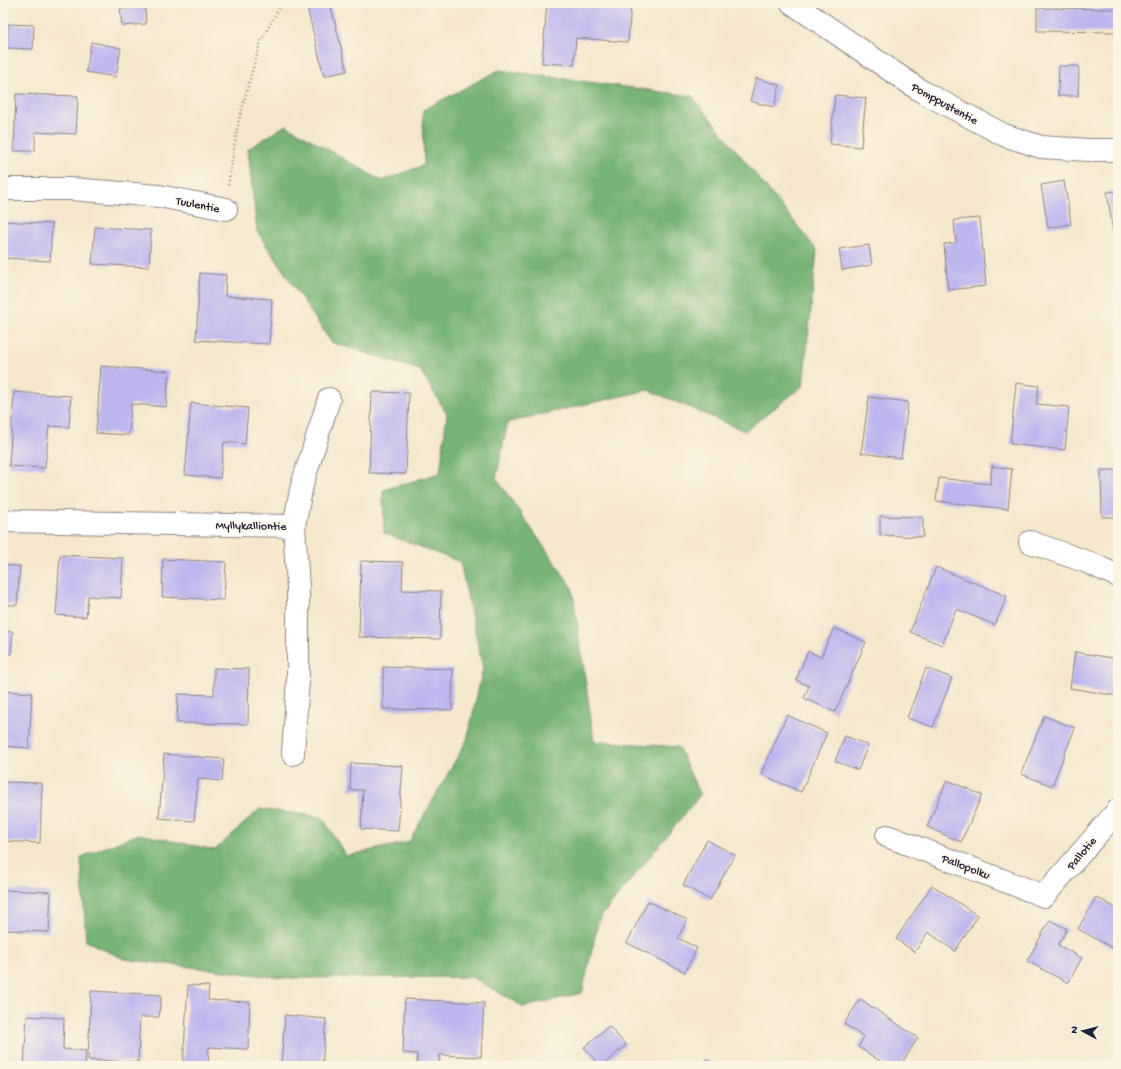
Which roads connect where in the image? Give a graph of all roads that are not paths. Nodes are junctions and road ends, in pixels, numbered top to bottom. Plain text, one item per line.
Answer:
1 (792, 3) edge
2 (1118, 150) edge
3 (3, 189) edge
4 (226, 209) road end
5 (329, 399) dead end
6 (3, 521) edge
7 (294, 526) junction
8 (1030, 542) dead end
9 (1118, 576) edge
10 (293, 754) dead end
11 (1118, 810) edge
12 (888, 836) dead end
13 (1044, 896) joint

1 - 2 street, Pomppustentie
3 - 4 street, Tuulentie
5 - 7 street
6 - 7 street, Myllykalliontie
7 - 10 street, Myllykalliontie
8 - 9 street
11 - 13 street, Pallotie
12 - 13 street, Pallopolku

